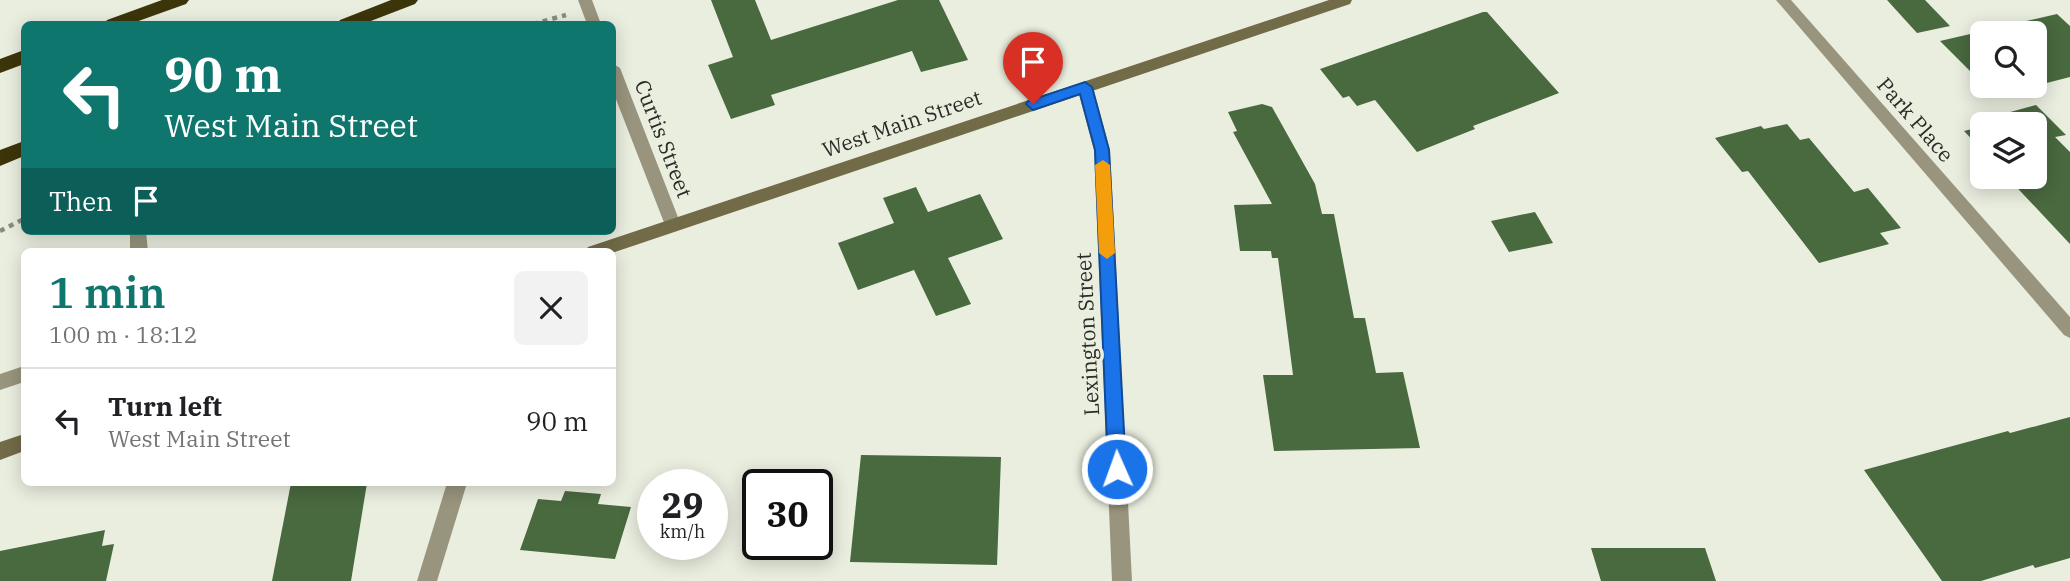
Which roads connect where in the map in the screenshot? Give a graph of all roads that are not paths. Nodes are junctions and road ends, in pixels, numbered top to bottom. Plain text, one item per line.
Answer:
1 (180, 0) edge
2 (409, 0) edge
3 (585, 0) edge
4 (1345, 0) edge
5 (1783, 0) edge
6 (1326, 3) edge
7 (121, 21) edge
8 (354, 21) edge
9 (593, 21) edge
10 (21, 58) edge
11 (0, 66) edge
12 (616, 78) edge
13 (1085, 87) junction
14 (21, 149) edge
15 (0, 158) edge
16 (673, 225) junction
17 (606, 248) edge
18 (2070, 330) edge
19 (21, 375) edge
20 (0, 382) edge
21 (21, 444) edge
22 (0, 451) edge
23 (456, 486) edge
24 (427, 581) edge
25 (1122, 581) edge

1 - 7 highway
2 - 8 highway
3 - 9 street
4 - 6 main road, West Main Street
5 - 18 street, Park Place
6 - 13 main road, West Main Street
10 - 11 highway
12 - 16 street, Curtis Street
13 - 16 main road, West Main Street
13 - 25 street, Lexington Street
14 - 15 highway
16 - 17 main road, West Main Street
19 - 20 street
21 - 22 main road
23 - 24 street

